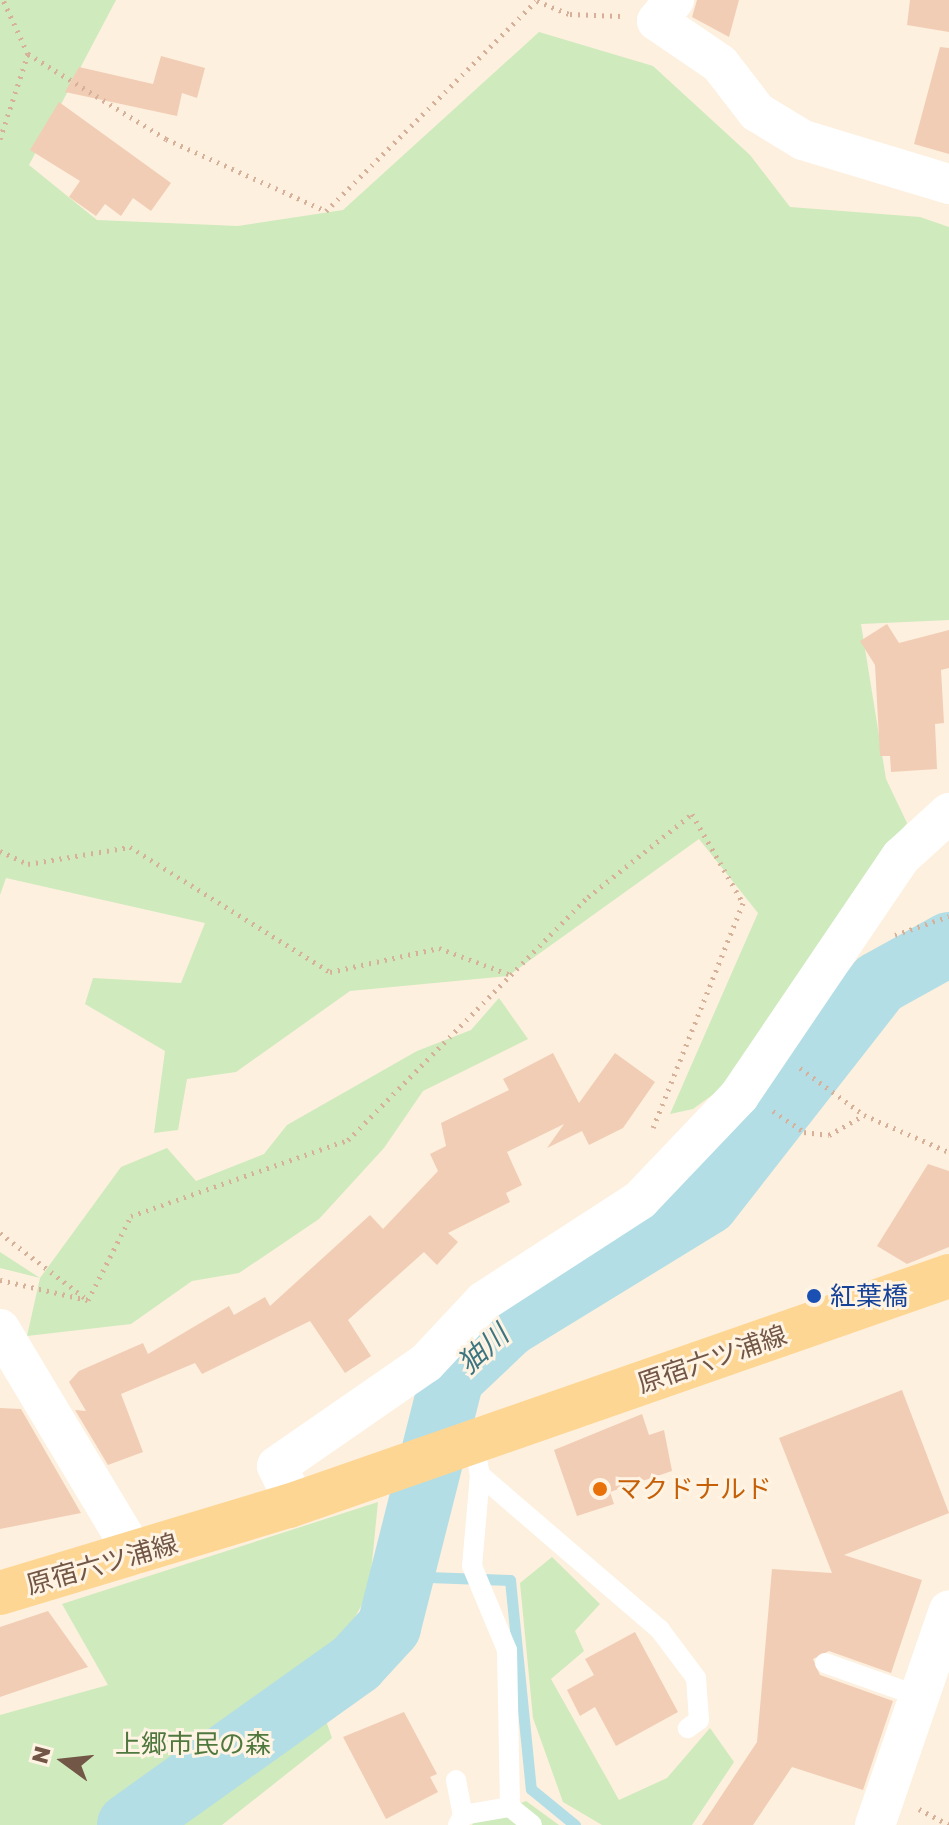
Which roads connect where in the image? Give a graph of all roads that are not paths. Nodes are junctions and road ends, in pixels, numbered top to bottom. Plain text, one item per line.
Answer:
1 (665, 10) edge
2 (949, 184) edge
3 (949, 813) edge
4 (949, 1276) edge
5 (0, 1329) edge
6 (477, 1458) junction
7 (295, 1504) junction
8 (135, 1555) junction
9 (0, 1593) edge
10 (949, 1610) edge
11 (825, 1663) dead end
12 (921, 1697) junction
13 (688, 1728) dead end
14 (456, 1780) dead end
15 (510, 1807) junction
16 (461, 1820) edge
17 (532, 1825) edge
18 (875, 1825) edge

1 - 2 street
3 - 7 street
4 - 6 main road, 原宿六ツ浦線
5 - 8 street
6 - 7 main road, 原宿六ツ浦線
6 - 13 lane
6 - 15 lane
7 - 8 main road, 原宿六ツ浦線
8 - 9 main road, 原宿六ツ浦線
10 - 12 street
11 - 12 lane
12 - 18 street
14 - 16 lane
15 - 16 lane
15 - 17 lane

